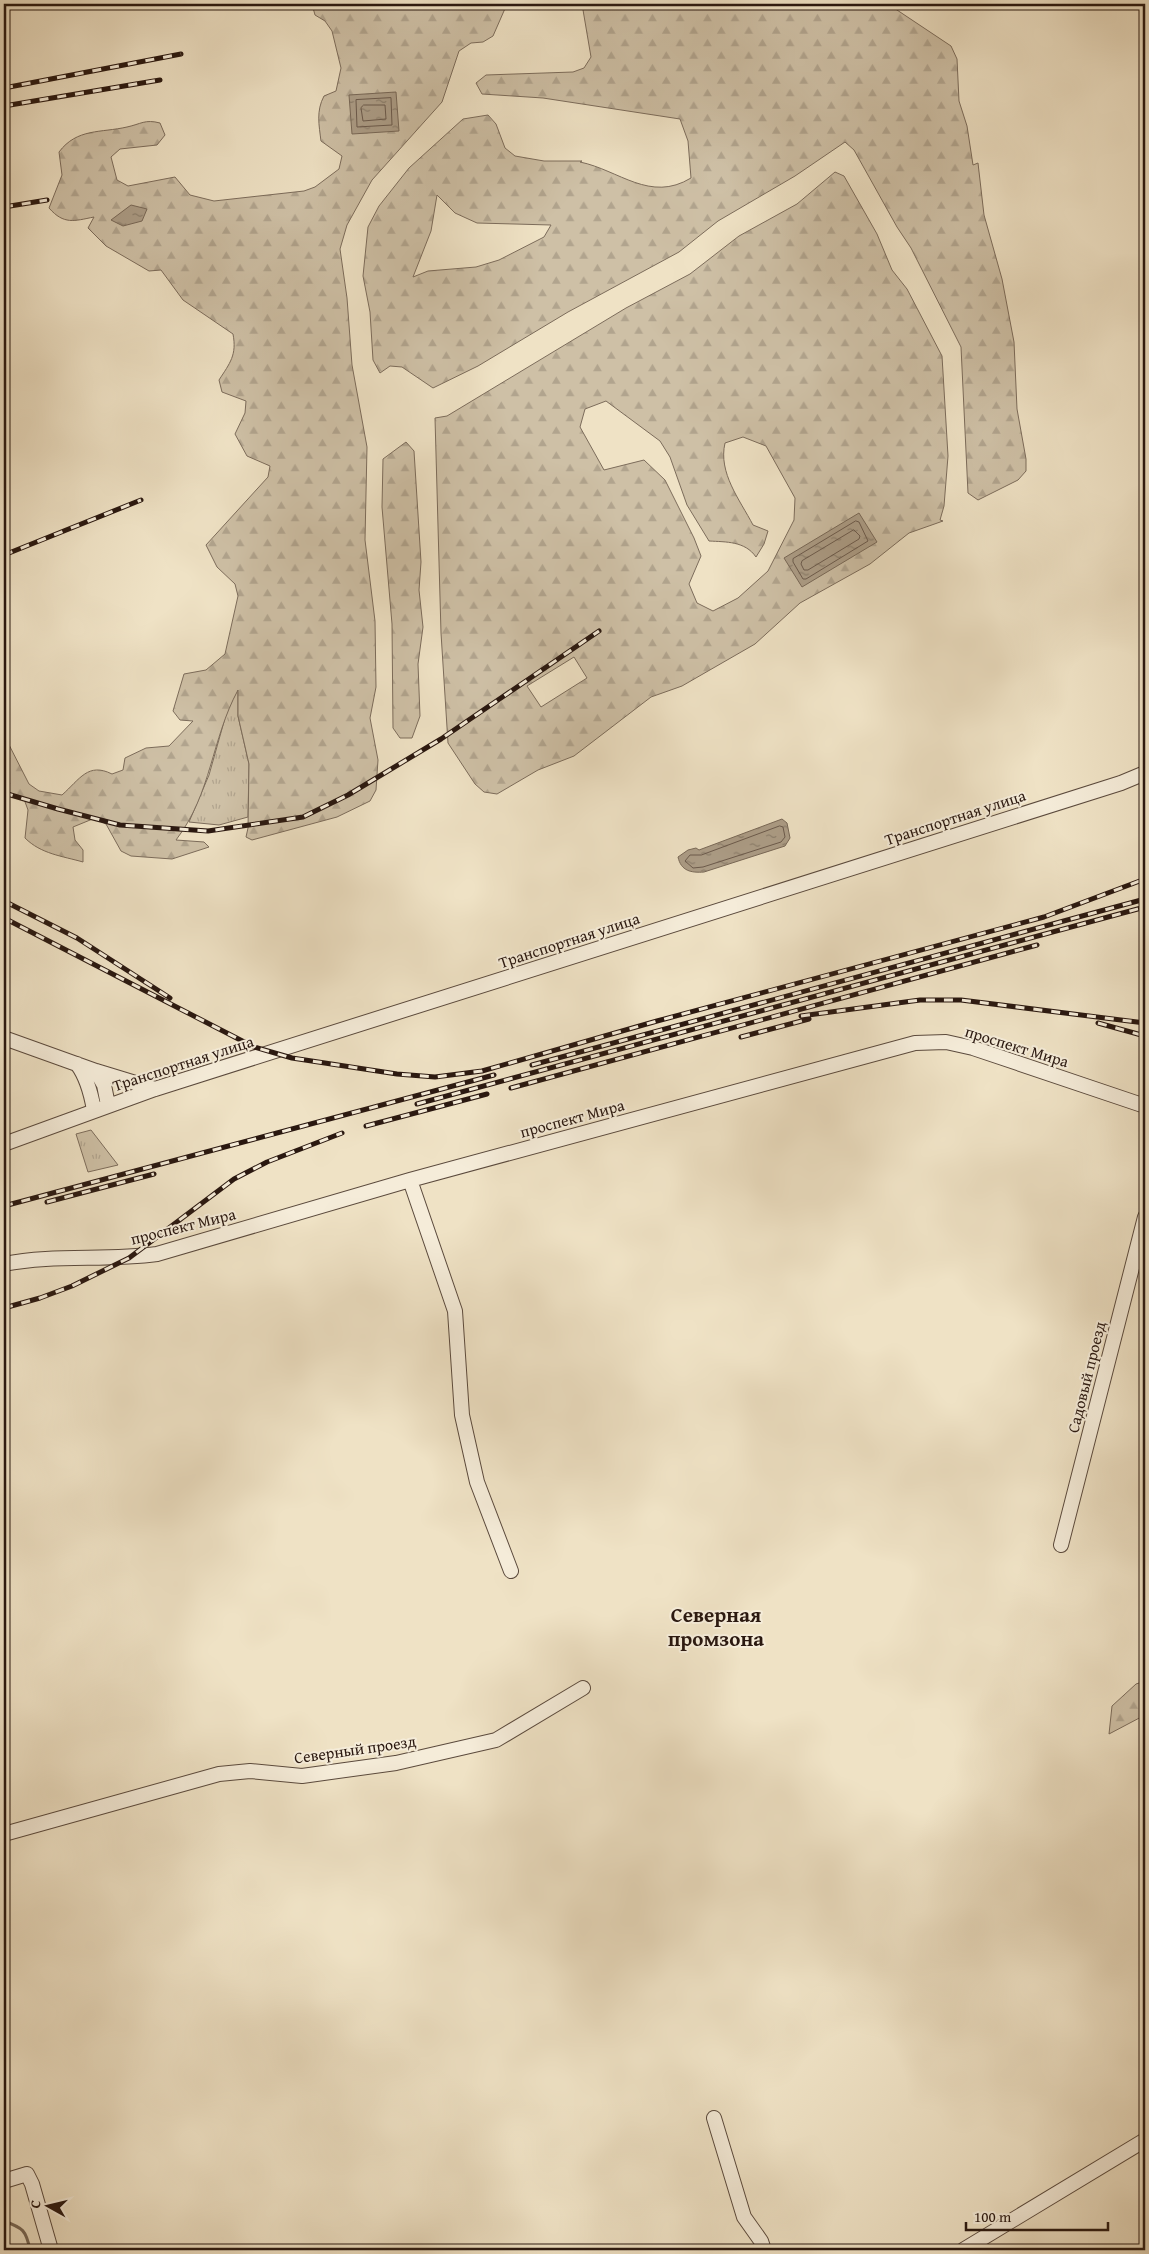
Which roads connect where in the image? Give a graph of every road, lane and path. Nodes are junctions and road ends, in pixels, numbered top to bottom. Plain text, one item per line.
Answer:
1 (1145, 773) edge
2 (4, 1038) edge
3 (77, 1064) junction
4 (96, 1071) junction
5 (154, 1089) junction
6 (108, 1105) junction
7 (1145, 1106) edge
8 (94, 1110) junction
9 (4, 1144) edge
10 (410, 1180) junction
11 (1145, 1217) edge
12 (4, 1264) edge
13 (1061, 1545) dead end
14 (511, 1571) dead end
15 (583, 1688) dead end
16 (4, 1834) edge
17 (714, 2118) dead end
18 (1145, 2140) edge
19 (29, 2177) junction
20 (4, 2181) edge
21 (4, 2187) edge
22 (51, 2250) edge
23 (764, 2250) edge
24 (964, 2250) edge

1 - 5 street, Транспортная улица
2 - 3 street
3 - 4 street
3 - 8 street
4 - 5 street
4 - 6 street
5 - 6 street, Транспортная улица
6 - 8 street, Транспортная улица
7 - 10 street, проспект Мира
8 - 9 street, Транспортная улица
10 - 12 street, проспект Мира
10 - 14 street
11 - 13 street, Садовый проезд
15 - 16 street, Северный проезд
17 - 23 street
18 - 24 street
19 - 20 street
19 - 21 street
19 - 22 street

